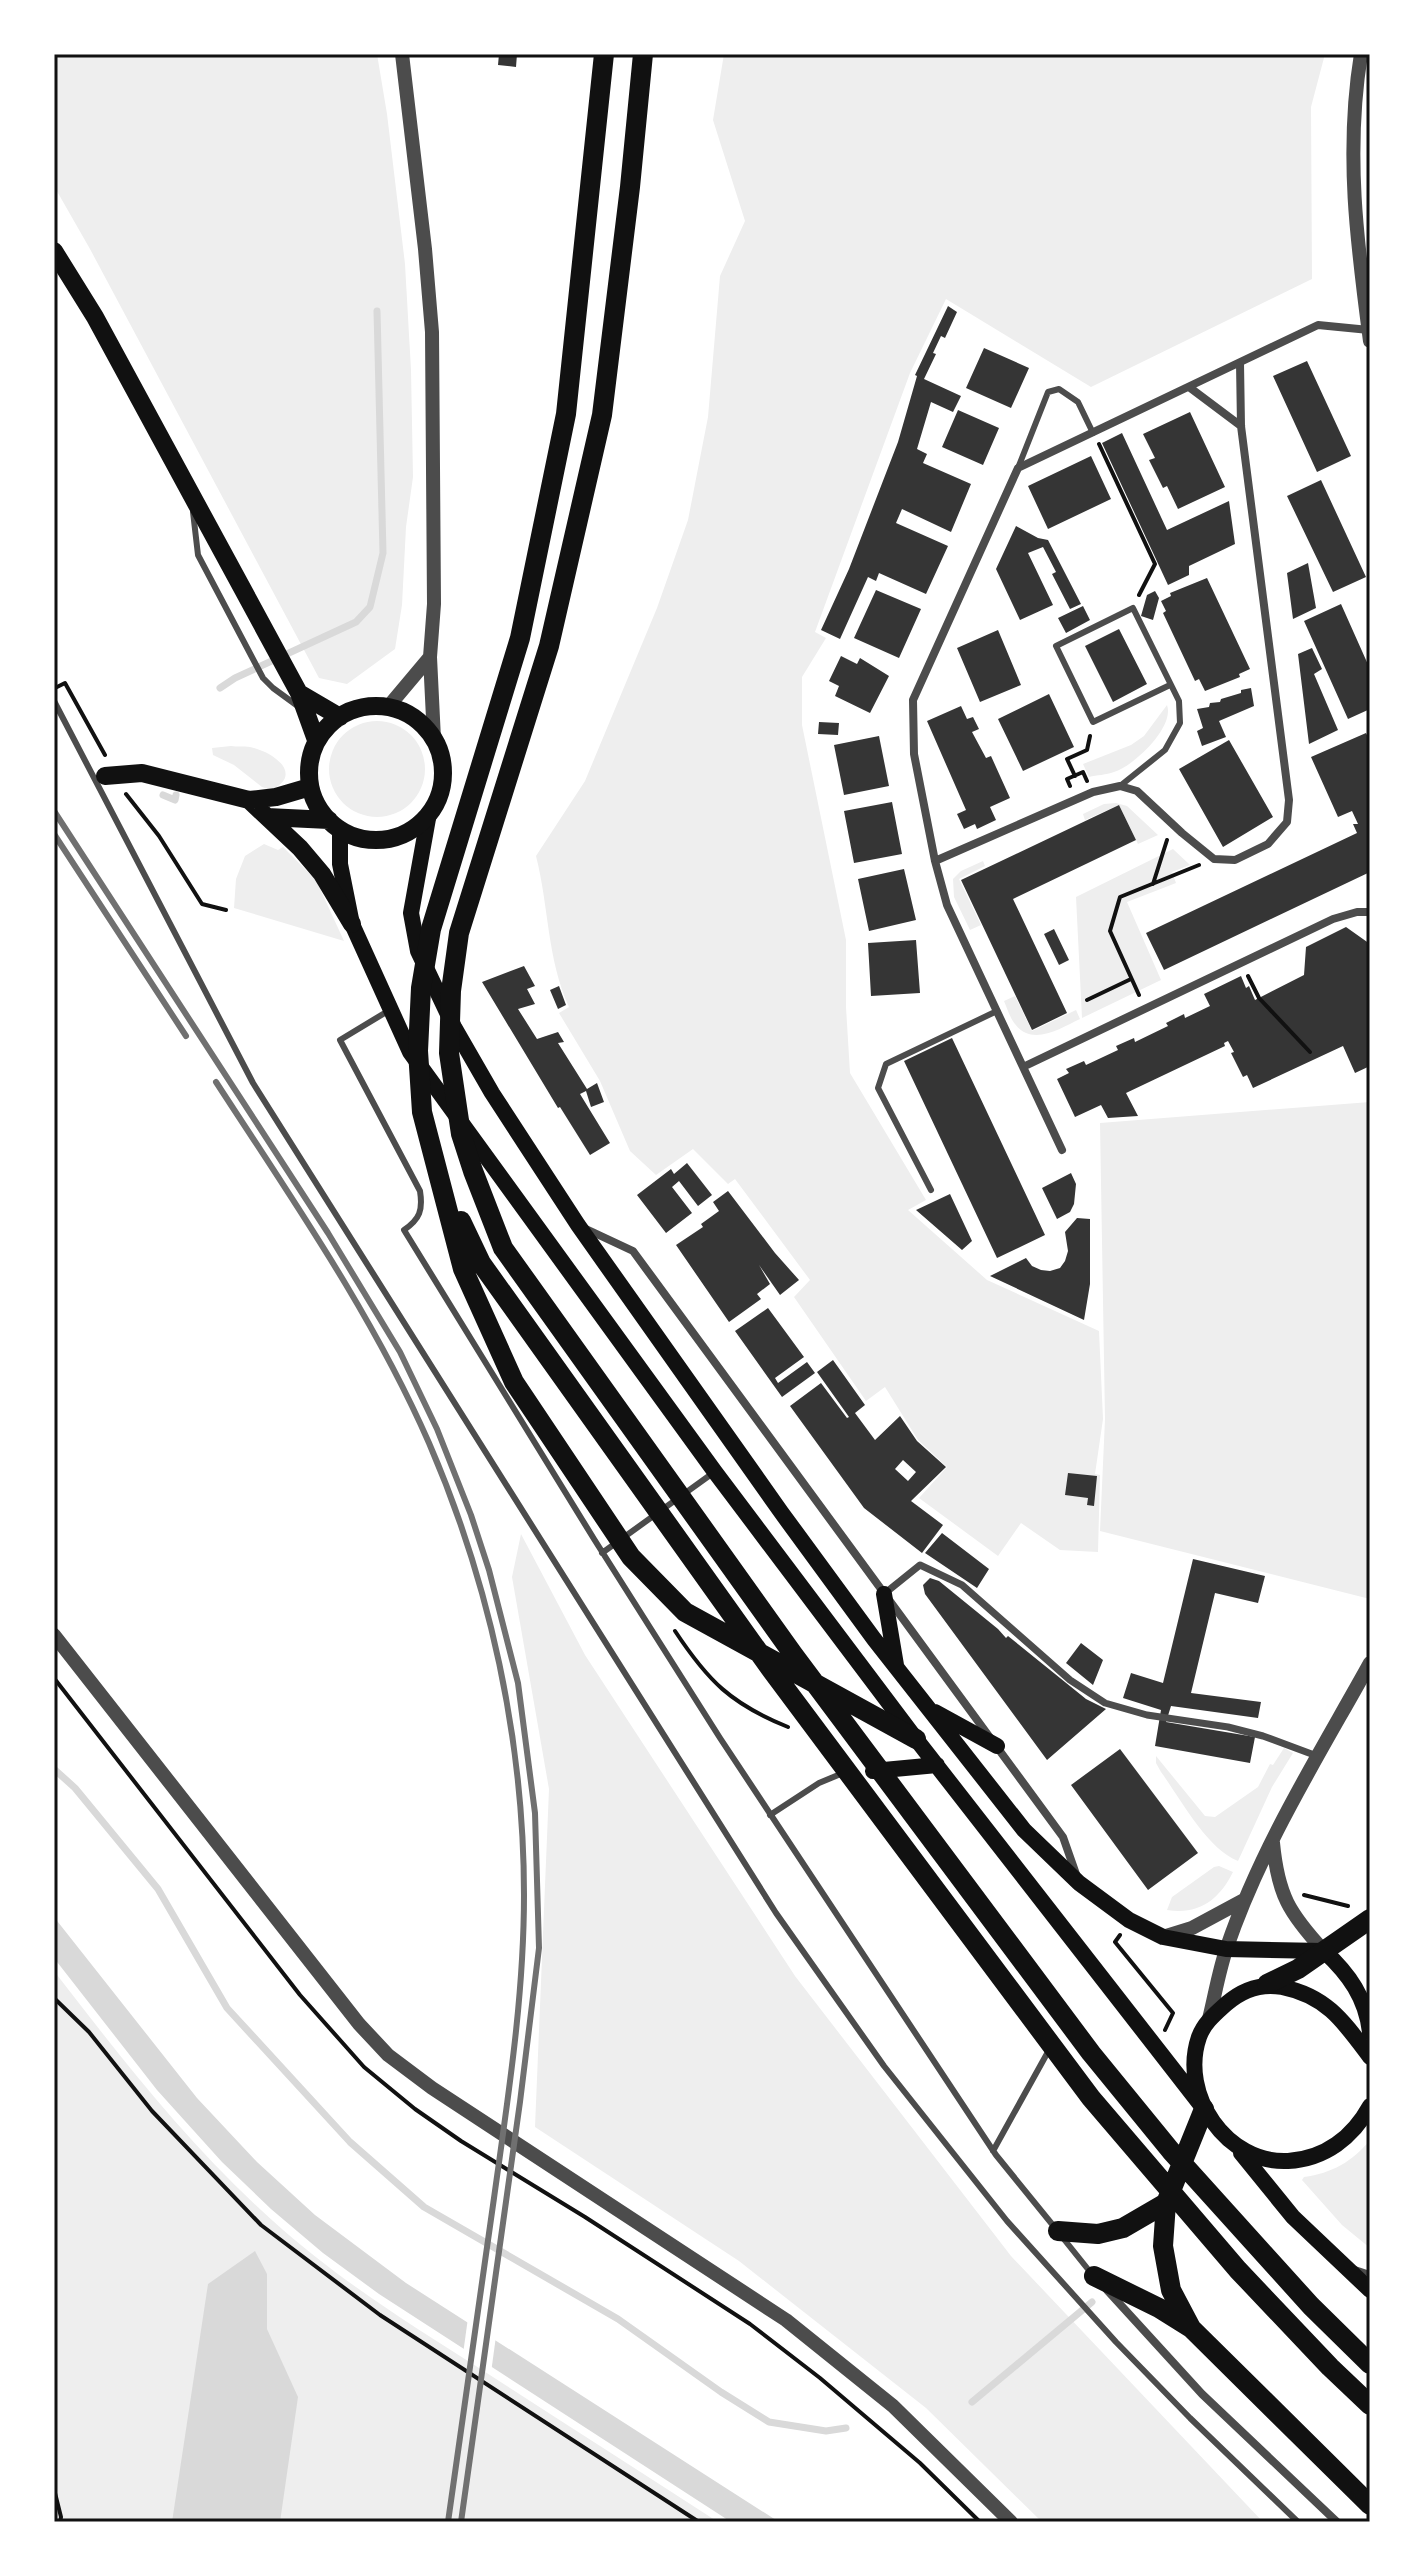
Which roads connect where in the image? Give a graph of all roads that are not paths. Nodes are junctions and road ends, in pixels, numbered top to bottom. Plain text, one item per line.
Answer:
1 (402, 54) edge
2 (604, 54) edge
3 (643, 54) edge
4 (1361, 54) edge
5 (54, 251) edge
6 (1370, 334) edge
7 (1240, 363) junction
8 (1189, 387) junction
9 (1241, 426) junction
10 (1093, 433) junction
11 (1018, 468) junction
12 (191, 496) junction
13 (430, 657) junction
14 (1170, 685) junction
15 (295, 686) junction
16 (54, 701) edge
17 (388, 707) junction
18 (305, 712) junction
19 (340, 717) junction
20 (434, 739) junction
21 (316, 740) junction
22 (105, 776) dead end
23 (1120, 786) junction
24 (310, 787) junction
25 (249, 800) junction
26 (429, 813) junction
27 (267, 817) junction
28 (334, 824) junction
29 (935, 861) junction
30 (1370, 912) edge
31 (352, 924) junction
32 (390, 1010) junction
33 (997, 1011) junction
34 (1023, 1067) junction
35 (1062, 1150) dead end
36 (442, 1181) junction
37 (931, 1190) dead end
38 (578, 1225) junction
39 (715, 1472) junction
40 (602, 1553) junction
41 (884, 1594) junction
42 (54, 1635) edge
43 (1370, 1663) edge
44 (896, 1667) junction
45 (928, 1708) junction
46 (916, 1739) junction
47 (997, 1746) junction
48 (1319, 1757) junction
49 (937, 1765) junction
50 (873, 1771) junction
51 (770, 1815) junction
52 (1273, 1840) junction
53 (1079, 1883) junction
54 (1245, 1900) junction
55 (1370, 1919) edge
56 (1163, 1937) junction
57 (1226, 1949) junction
58 (1324, 1951) junction
59 (1267, 1984) junction
60 (1056, 2018) dead end
61 (1209, 2019) junction
62 (1058, 2030) dead end
63 (1370, 2032) edge
64 (1370, 2057) edge
65 (1370, 2106) edge
66 (1204, 2109) junction
67 (1238, 2148) junction
68 (993, 2151) junction
69 (1166, 2203) junction
70 (1058, 2231) junction
71 (1343, 2266) junction
72 (1370, 2274) edge
73 (1094, 2276) junction
74 (1370, 2290) edge
75 (1311, 2306) junction
76 (1191, 2328) junction
77 (1370, 2348) edge
78 (1370, 2364) edge
79 (1370, 2405) edge
80 (1370, 2505) edge
81 (1011, 2522) edge
82 (1298, 2522) edge
83 (1337, 2522) edge

1 - 13 street
2 - 36 highway
3 - 75 highway
4 - 6 street
5 - 12 main road
6 - 7 street
7 - 8 street
7 - 9 street
8 - 9 street
8 - 10 street
9 - 23 street
10 - 11 street
10 - 11 lane
11 - 29 street
12 - 15 main road
12 - 18 lane
13 - 17 street
13 - 20 street
14 - 14 lane
14 - 23 lane
15 - 18 main road
15 - 19 main road
16 - 82 lane
17 - 19 main road
17 - 20 main road
18 - 21 main road
19 - 21 main road
20 - 26 main road
21 - 24 main road
22 - 25 main road
23 - 29 street
24 - 25 main road
24 - 28 main road
25 - 27 main road
26 - 28 main road
26 - 38 main road
27 - 28 main road
27 - 31 main road
28 - 31 main road
29 - 33 street
30 - 34 street
31 - 32 main road
32 - 39 main road
32 - 40 lane
33 - 34 street
33 - 37 lane
34 - 35 street
36 - 46 highway
36 - 79 highway
38 - 41 street
38 - 44 main road
39 - 40 lane
39 - 46 main road
40 - 51 lane
41 - 44 main road
41 - 47 street
41 - 48 street
42 - 81 street
43 - 48 street
44 - 45 main road
45 - 47 main road
45 - 53 main road
46 - 49 main road
47 - 53 street
48 - 52 street
49 - 50 main road
49 - 66 main road
50 - 51 lane
50 - 60 lane
51 - 68 lane
52 - 54 street
52 - 58 street
53 - 56 main road
54 - 56 street
54 - 57 street
55 - 58 highway
56 - 57 main road
57 - 58 main road
57 - 61 street
58 - 59 highway
58 - 63 main road
59 - 61 main road
59 - 64 main road
61 - 66 main road
62 - 68 lane
65 - 67 main road
66 - 67 main road
66 - 69 highway
67 - 71 main road
68 - 70 lane
69 - 70 highway
69 - 76 highway
70 - 73 lane
71 - 72 lane
71 - 74 main road
73 - 76 highway
73 - 83 street
75 - 77 highway
75 - 78 highway
76 - 80 highway

